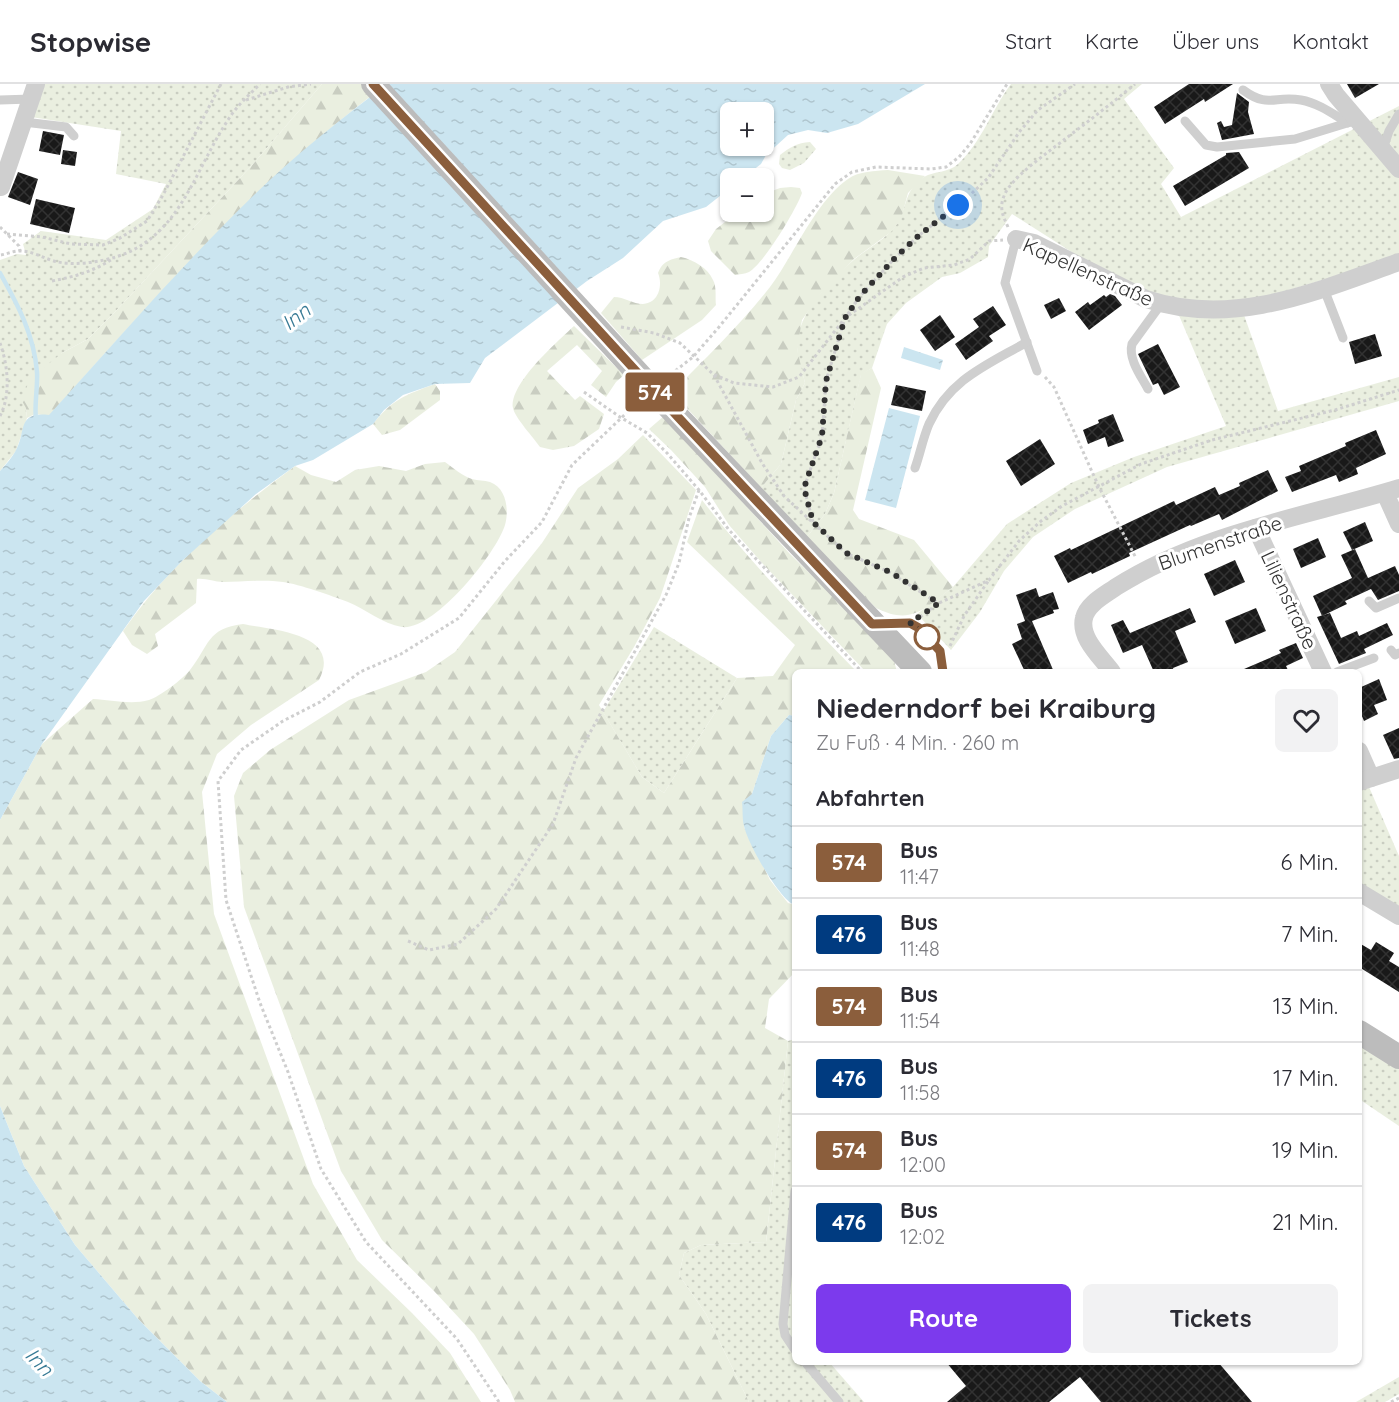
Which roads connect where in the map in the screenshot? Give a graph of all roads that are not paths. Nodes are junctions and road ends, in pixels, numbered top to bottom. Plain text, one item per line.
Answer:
1 (374, 84) edge
2 (1329, 84) edge
3 (1243, 90) dead end
4 (34, 91) edge
5 (0, 100) edge
6 (1399, 114) edge
7 (1185, 121) dead end
8 (1352, 121) junction
9 (24, 122) junction
10 (74, 136) dead end
11 (1383, 149) junction
12 (1399, 168) edge
13 (2, 187) dead end
14 (1016, 239) joint
15 (1399, 262) edge
16 (1324, 289) junction
17 (1161, 304) junction
18 (1343, 338) dead end
19 (1027, 342) junction
20 (1041, 374) road end
21 (1148, 389) dead end
22 (915, 468) dead end
23 (1392, 491) edge
24 (1399, 524) edge
25 (1256, 528) junction
26 (1399, 598) edge
27 (1369, 601) dead end
28 (872, 624) junction
29 (1374, 658) dead end
30 (917, 669) edge
31 (943, 669) edge
32 (1110, 669) edge
33 (1322, 669) edge
34 (1345, 669) edge
35 (1399, 770) edge
36 (1365, 780) edge
37 (1362, 894) edge
38 (1399, 916) edge
39 (1362, 1034) edge
40 (1399, 1057) edge
41 (792, 1224) edge
42 (792, 1346) edge
43 (808, 1365) edge
44 (839, 1402) edge

1 - 28 main road
2 - 8 street
3 - 8 lane
4 - 5 lane
4 - 9 street
6 - 11 lane
7 - 8 lane
8 - 11 street
9 - 10 lane
9 - 13 street
11 - 12 street
14 - 17 street, Kapellenstraße
14 - 19 lane, Kapellenstraße
15 - 16 street, Kapellenstraße
16 - 17 street, Kapellenstraße
16 - 18 lane
17 - 21 lane
19 - 20 lane, Kapellenstraße
19 - 22 lane
23 - 24 street
23 - 25 street, Blumenstraße
25 - 32 street, Blumenstraße
25 - 33 street, Lilienstraße
26 - 27 lane
28 - 30 main road
28 - 31 lane
29 - 34 lane
35 - 36 street
37 - 38 street
39 - 40 main road
41 - 42 lane
43 - 44 lane

